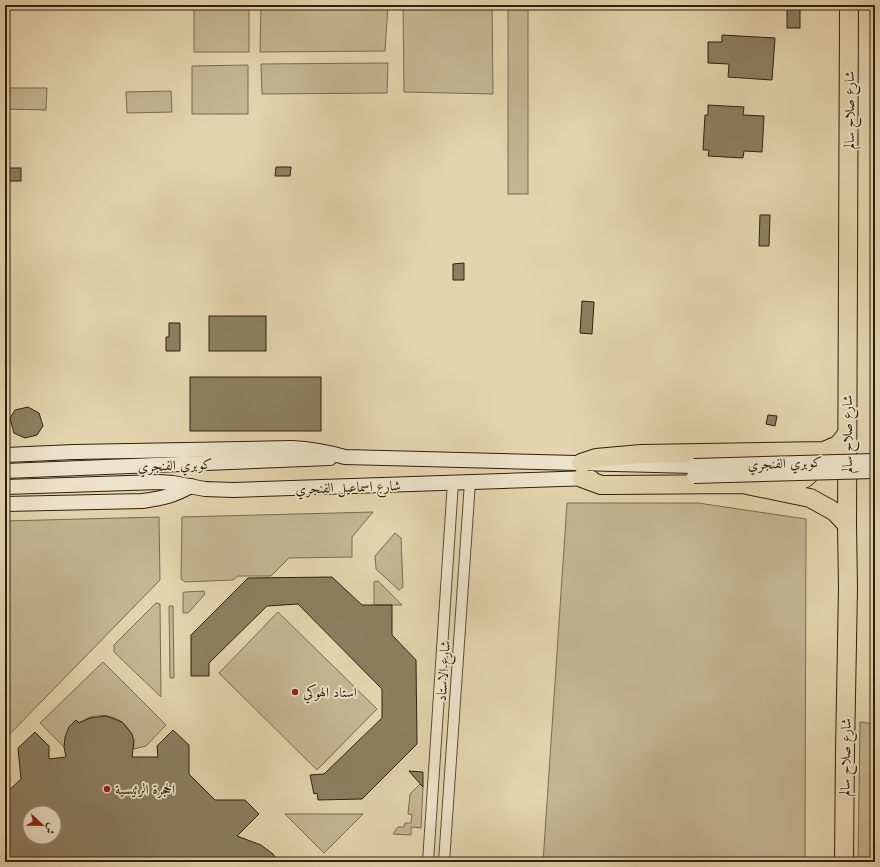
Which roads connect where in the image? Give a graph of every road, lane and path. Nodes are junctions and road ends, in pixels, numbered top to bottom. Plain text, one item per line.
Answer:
1 (849, 5) edge
2 (847, 434) junction
3 (803, 452) junction
4 (5, 455) edge
5 (345, 457) junction
6 (875, 461) edge
7 (5, 471) edge
8 (582, 471) junction
9 (694, 471) junction
10 (875, 471) edge
11 (453, 482) junction
12 (470, 482) junction
13 (742, 484) junction
14 (191, 486) junction
15 (5, 487) edge
16 (5, 504) edge
17 (847, 525) junction
18 (428, 862) edge
19 (444, 862) edge
20 (844, 862) edge

1 - 2 highway, شارع صلاح سالم
2 - 3 highway
2 - 17 highway, شارع صلاح سالم
3 - 8 highway
3 - 13 highway
4 - 5 main road, شارع اسماعيل الفنجري
5 - 7 main road, كوبري الفنجري
5 - 8 main road, شارع اسماعيل الفنجري
6 - 9 main road, كوبري الفنجري, bridge
8 - 9 main road, شارع اسماعيل الفنجري
8 - 12 main road, شارع اسماعيل الفنجري
8 - 13 highway
9 - 10 main road, كوبري الفنجري, bridge
11 - 12 main road, شارع اسماعيل الفنجري
11 - 14 main road, شارع اسماعيل الفنجري
11 - 18 street, شارع الاستاد
12 - 19 street, شارع الاستاد
13 - 17 highway
14 - 15 main road, كوبري الفنجري
14 - 16 main road
17 - 20 highway, شارع صلاح سالم

